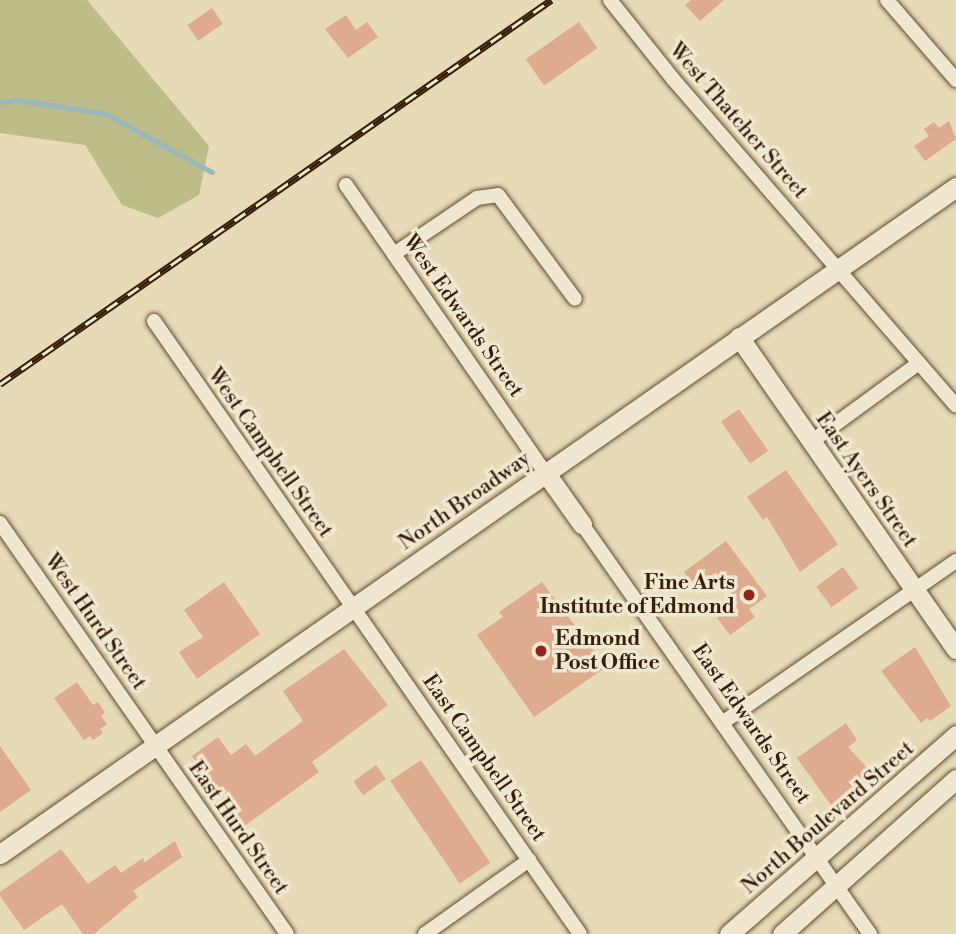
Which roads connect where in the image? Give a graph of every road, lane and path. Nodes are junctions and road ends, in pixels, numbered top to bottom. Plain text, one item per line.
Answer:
1 (610, 0) edge
2 (887, 0) edge
3 (956, 80) edge
4 (346, 185) dead end
5 (956, 187) edge
6 (394, 254) junction
7 (836, 267) junction
8 (575, 299) dead end
9 (154, 321) dead end
10 (739, 337) junction
11 (919, 363) junction
12 (956, 406) edge
13 (811, 442) junction
14 (545, 472) junction
15 (0, 523) edge
16 (582, 524) joint
17 (956, 561) edge
18 (915, 591) junction
19 (352, 608) junction
20 (956, 649) edge
21 (722, 723) junction
22 (956, 735) edge
23 (155, 745) junction
24 (956, 779) edge
25 (0, 853) edge
26 (817, 857) junction
27 (530, 860) junction
28 (839, 885) junction
29 (287, 934) edge
30 (425, 934) edge
31 (580, 934) edge
32 (729, 934) edge
33 (782, 934) edge
34 (870, 934) edge

1 - 7 street, West Thatcher Street
2 - 3 street
4 - 6 street, West Edwards Street
5 - 7 main road, North Broadway
6 - 8 street
6 - 14 street, West Edwards Street
7 - 10 main road, North Broadway
7 - 11 street, West Thatcher Street
9 - 19 street, West Campbell Street
10 - 13 main road, East Ayers Street
10 - 14 main road, North Broadway
11 - 12 street, West Thatcher Street
11 - 13 street
13 - 18 main road, East Ayers Street
14 - 16 main road, East Edwards Street
14 - 19 main road, North Broadway
15 - 23 street, West Hurd Street
16 - 21 street, East Edwards Street
17 - 18 street
18 - 20 main road, East Ayers Street
18 - 21 street
19 - 23 main road, North Broadway
19 - 27 street, East Campbell Street
21 - 26 street, East Edwards Street
22 - 26 main road, North Boulevard Street
23 - 25 main road, North Broadway
23 - 29 street, East Hurd Street
24 - 28 main road
26 - 28 street, East Edwards Street
26 - 32 main road, North Boulevard Street
27 - 30 street
27 - 31 street, East Campbell Street
28 - 33 main road
28 - 34 street, East Edwards Street

